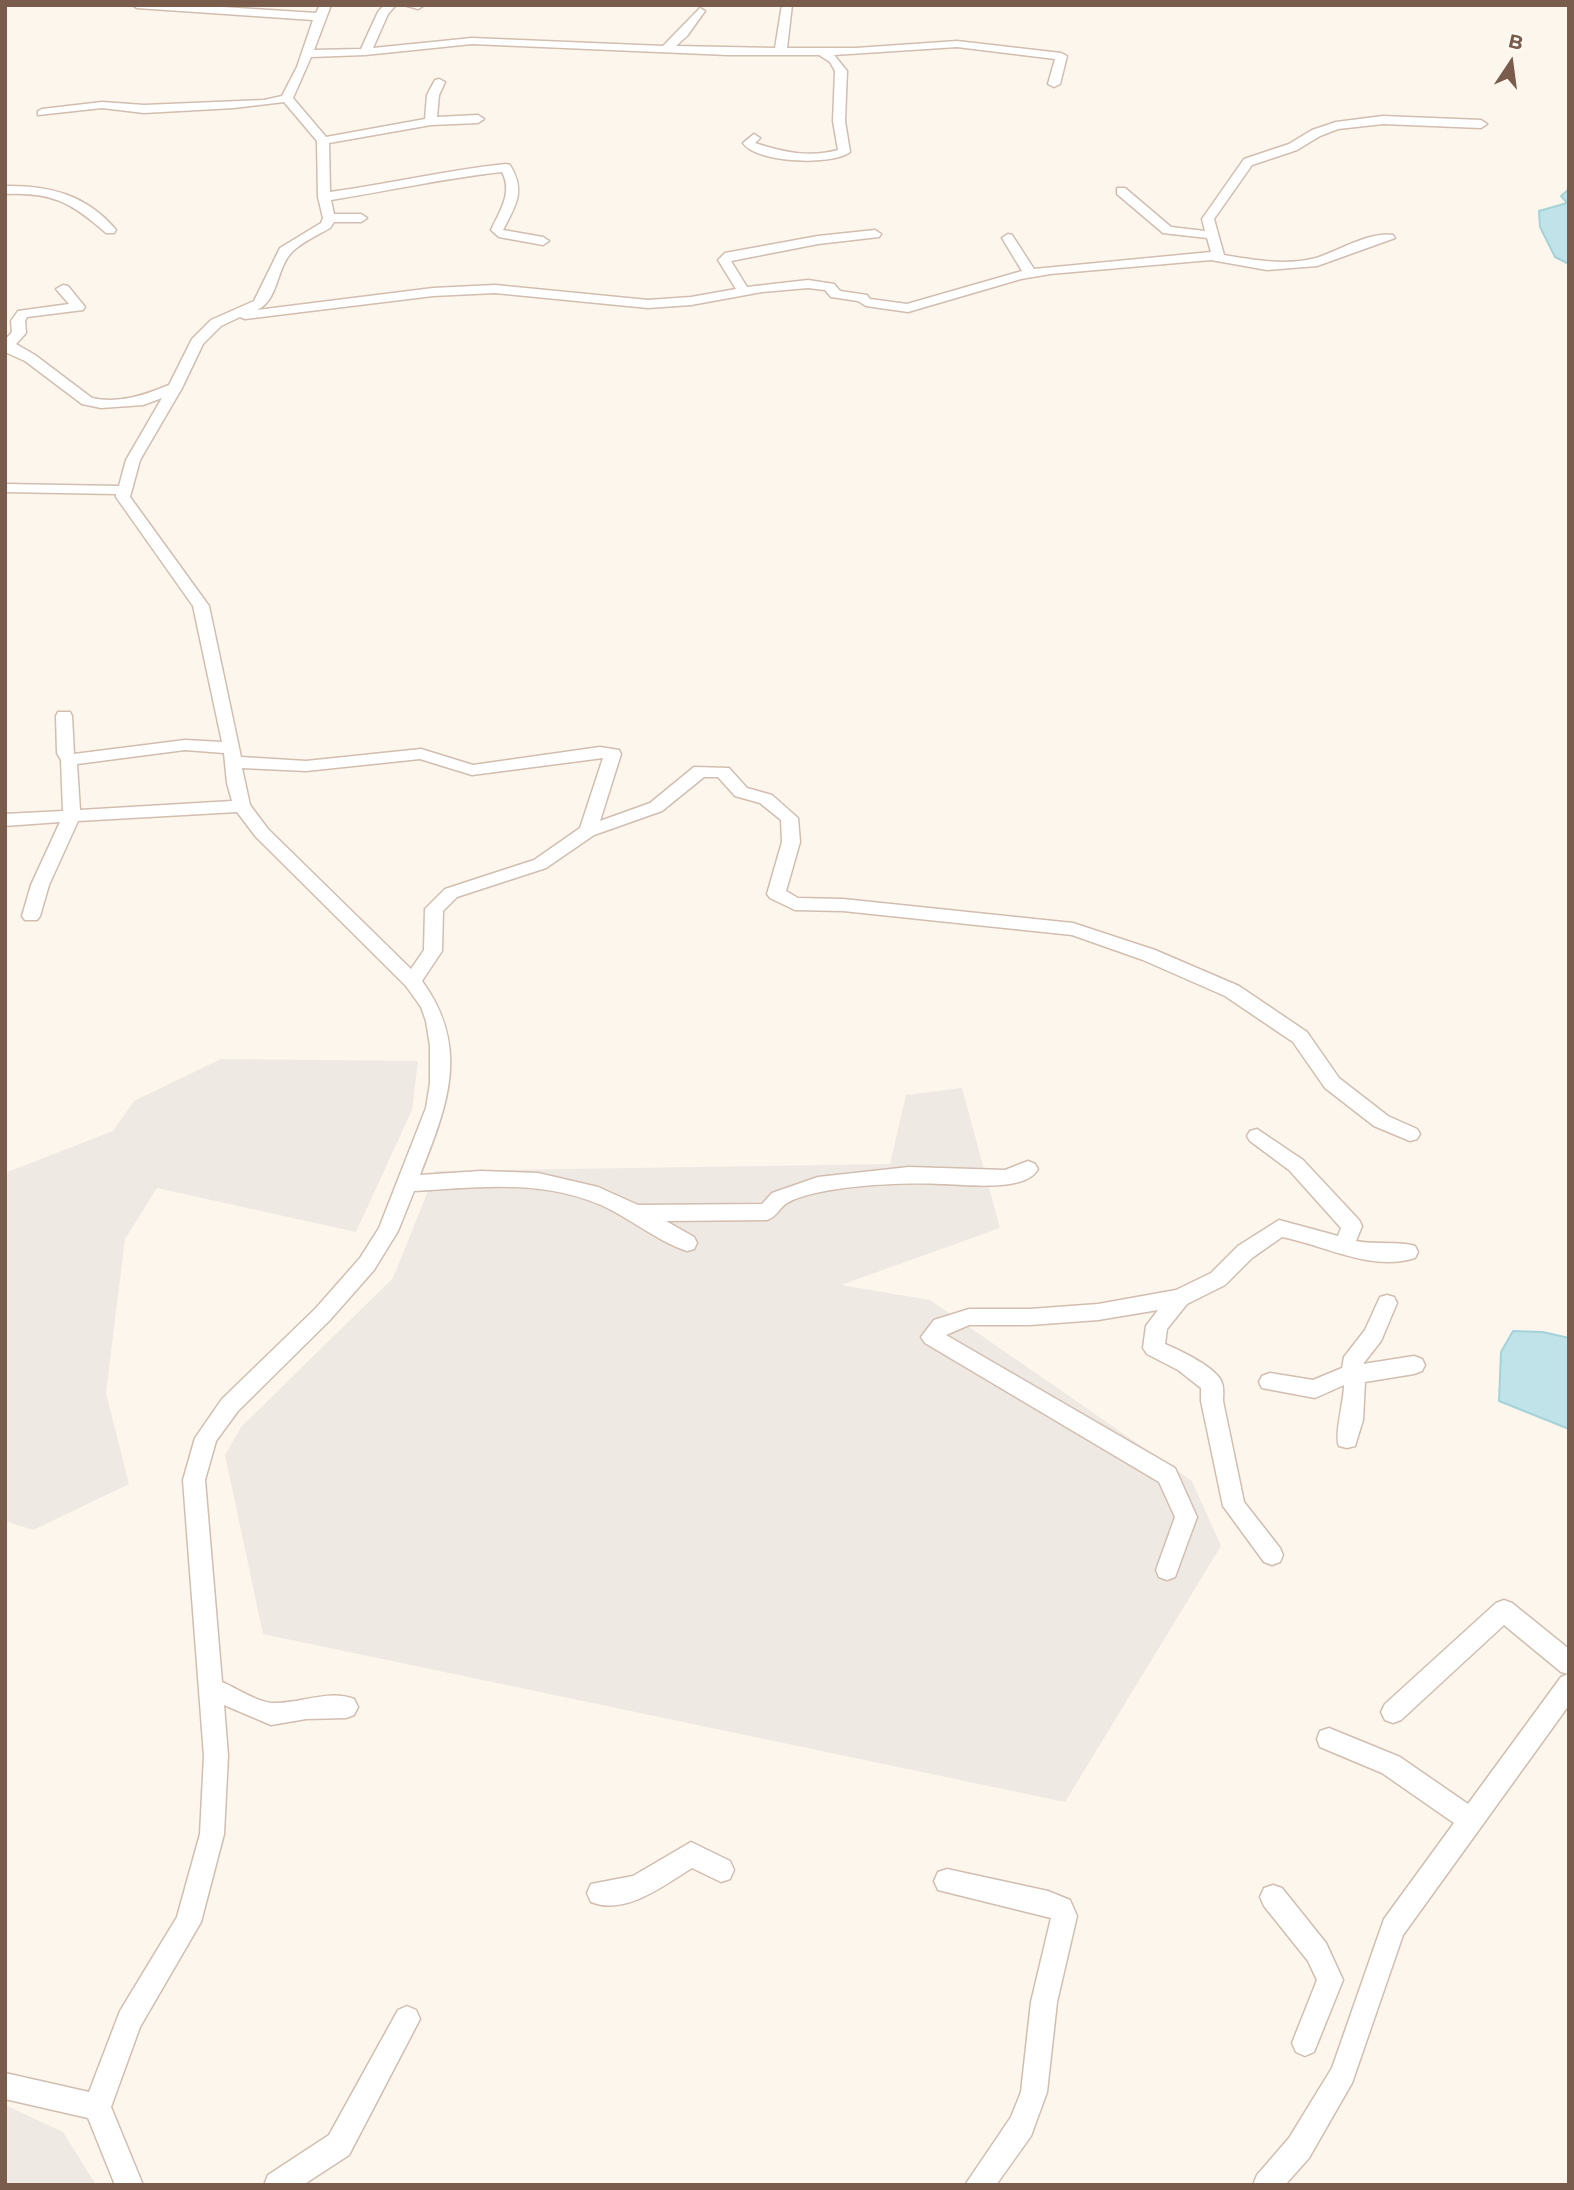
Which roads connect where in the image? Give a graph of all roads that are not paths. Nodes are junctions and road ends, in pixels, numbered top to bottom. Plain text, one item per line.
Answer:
1 (137, 5) edge
2 (326, 5) edge
3 (391, 5) edge
4 (409, 5) edge
5 (787, 5) edge
6 (418, 6) edge
7 (700, 11) dead end
8 (320, 17) junction
9 (666, 49) junction
10 (823, 51) junction
11 (365, 52) junction
12 (779, 52) junction
13 (306, 54) junction
14 (439, 82) dead end
15 (1054, 84) dead end
16 (287, 98) junction
17 (42, 113) dead end
18 (478, 119) dead end
19 (431, 121) junction
20 (1481, 124) dead end
21 (754, 138) dead end
22 (323, 141) junction
23 (5, 190) edge
24 (1121, 191) dead end
25 (324, 197) junction
26 (329, 218) junction
27 (361, 218) dead end
28 (110, 230) dead end
29 (876, 234) dead end
30 (1211, 235) junction
31 (1008, 238) dead end
32 (1389, 238) dead end
33 (543, 241) dead end
34 (1219, 258) junction
35 (1031, 274) junction
36 (63, 289) dead end
37 (744, 292) junction
38 (234, 316) junction
39 (6, 345) edge
40 (175, 388) junction
41 (5, 488) edge
42 (124, 490) junction
43 (64, 716) dead end
44 (232, 755) junction
45 (69, 760) junction
46 (242, 806) junction
47 (72, 816) junction
48 (5, 820) edge
49 (588, 831) junction
50 (31, 916) dead end
51 (412, 981) junction
52 (1410, 1133) dead end
53 (1257, 1136) dead end
54 (1028, 1169) dead end
55 (405, 1184) junction
56 (636, 1213) junction
57 (687, 1243) dead end
58 (1343, 1247) junction
59 (1408, 1252) dead end
60 (1180, 1298) junction
61 (1387, 1303) dead end
62 (1414, 1365) dead end
63 (1354, 1376) junction
64 (1270, 1382) dead end
65 (1347, 1439) dead end
66 (1272, 1555) dead end
67 (1167, 1570) dead end
68 (1569, 1664) edge
69 (1569, 1685) edge
70 (212, 1689) junction
71 (346, 1707) dead end
72 (1393, 1712) dead end
73 (1329, 1739) dead end
74 (1470, 1819) junction
75 (721, 1870) dead end
76 (947, 1881) dead end
77 (600, 1893) dead end
78 (1273, 1897) dead end
79 (407, 2019) dead end
80 (1306, 2043) dead end
81 (5, 2086) edge
82 (97, 2107) junction
83 (129, 2185) edge
84 (278, 2185) edge
85 (979, 2185) edge
86 (1267, 2185) edge

1 - 8 street
2 - 8 street
3 - 11 street
4 - 6 street
5 - 12 street
7 - 9 street
8 - 13 street
9 - 11 street
9 - 12 street
10 - 12 street
10 - 15 street
10 - 21 street
11 - 13 street
13 - 16 street
14 - 19 street
16 - 17 street
16 - 22 street
18 - 19 street
19 - 22 street
20 - 30 street
22 - 25 street
23 - 28 street
24 - 30 street
25 - 26 street
25 - 33 street
26 - 27 street
26 - 38 street
29 - 37 street
30 - 34 street
31 - 35 street
32 - 34 street
34 - 35 street
35 - 37 street
36 - 39 street
37 - 38 street
38 - 40 street
39 - 40 street
40 - 42 street
41 - 42 street
42 - 44 street
43 - 45 street
44 - 45 street
44 - 46 street
44 - 49 street
45 - 47 street
46 - 47 street
46 - 51 street
47 - 48 street
47 - 50 street
49 - 51 street
49 - 52 street
51 - 55 street
53 - 58 street
54 - 56 street
55 - 56 street
55 - 70 street
56 - 57 street
58 - 59 street
58 - 60 street
60 - 66 street
60 - 67 street
61 - 63 street
62 - 63 street
63 - 64 street
63 - 65 street
68 - 72 street
69 - 74 street
70 - 71 street
70 - 82 street
73 - 74 street
74 - 86 street
75 - 77 street
76 - 85 street
78 - 80 street
79 - 84 street
81 - 82 street
82 - 83 street

